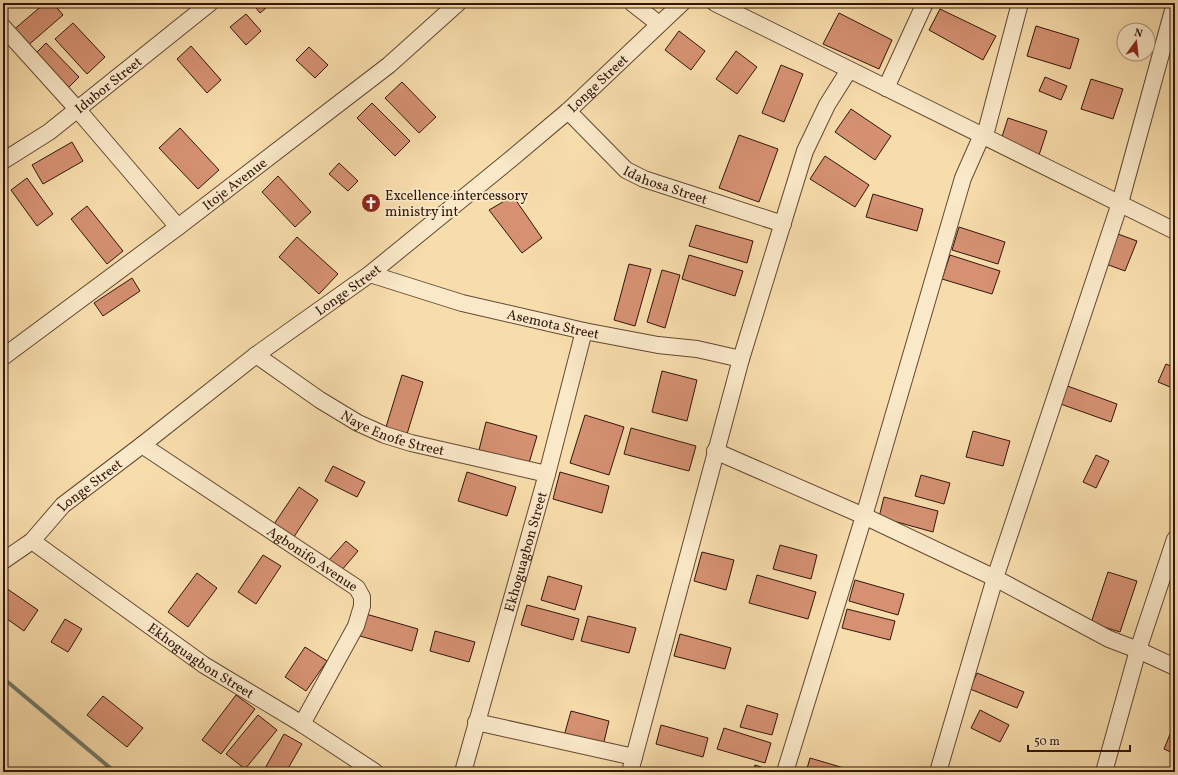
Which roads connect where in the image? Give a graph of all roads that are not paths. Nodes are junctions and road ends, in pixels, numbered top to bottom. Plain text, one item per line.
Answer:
1 (210, 3) edge
2 (458, 3) edge
3 (632, 3) edge
4 (682, 3) edge
5 (715, 3) edge
6 (925, 3) edge
7 (1020, 3) edge
8 (1175, 3) edge
9 (659, 24) junction
10 (3, 27) edge
11 (849, 70) junction
12 (886, 88) junction
13 (78, 110) junction
14 (568, 111) junction
15 (982, 135) junction
16 (3, 161) edge
17 (1120, 203) junction
18 (784, 224) junction
19 (178, 227) junction
20 (1175, 230) edge
21 (370, 274) junction
22 (584, 331) junction
23 (256, 355) junction
24 (3, 356) edge
25 (740, 359) junction
26 (142, 445) junction
27 (715, 451) junction
28 (547, 474) junction
29 (864, 516) junction
30 (1175, 539) edge
31 (32, 541) junction
32 (3, 561) edge
33 (995, 578) junction
34 (1138, 650) junction
35 (1175, 667) edge
36 (476, 722) junction
37 (302, 724) junction
38 (632, 764) edge
39 (375, 772) edge
40 (463, 772) edge
41 (785, 772) edge
42 (938, 772) edge
43 (1104, 772) edge

1 - 13 street, Idubor Street
2 - 19 street, Itoje Avenue
3 - 9 street
4 - 9 street, Longe Street
5 - 11 street
6 - 12 street
7 - 15 street
8 - 17 street
9 - 14 street, Longe Street
10 - 13 street
11 - 12 street
11 - 18 street
12 - 15 street
13 - 16 street, Idubor Street
13 - 19 street
14 - 18 street, Idahosa Street
14 - 21 street, Longe Street
15 - 17 street
15 - 29 street
17 - 20 street
17 - 33 street
18 - 25 street
19 - 24 street, Itoje Avenue
21 - 22 street, Asemota Street
21 - 23 street, Longe Street
22 - 25 street, Asemota Street
22 - 28 street, Ekhoguagbon Street
23 - 26 street, Longe Street
23 - 28 street, Naye Enofe Street
25 - 27 street
26 - 31 street, Longe Street
26 - 37 street, Agbonifo Avenue
27 - 29 street
27 - 38 street
28 - 36 street, Ekhoguagbon Street
29 - 33 street
29 - 41 street
30 - 34 street
31 - 32 street, Longe Street
31 - 37 street, Ekhoguagbon Street
33 - 34 street
33 - 42 street
34 - 35 street
34 - 43 street
36 - 38 street
36 - 40 street, Ekhoguagbon Street
37 - 39 street, Ekhoguagbon Street

